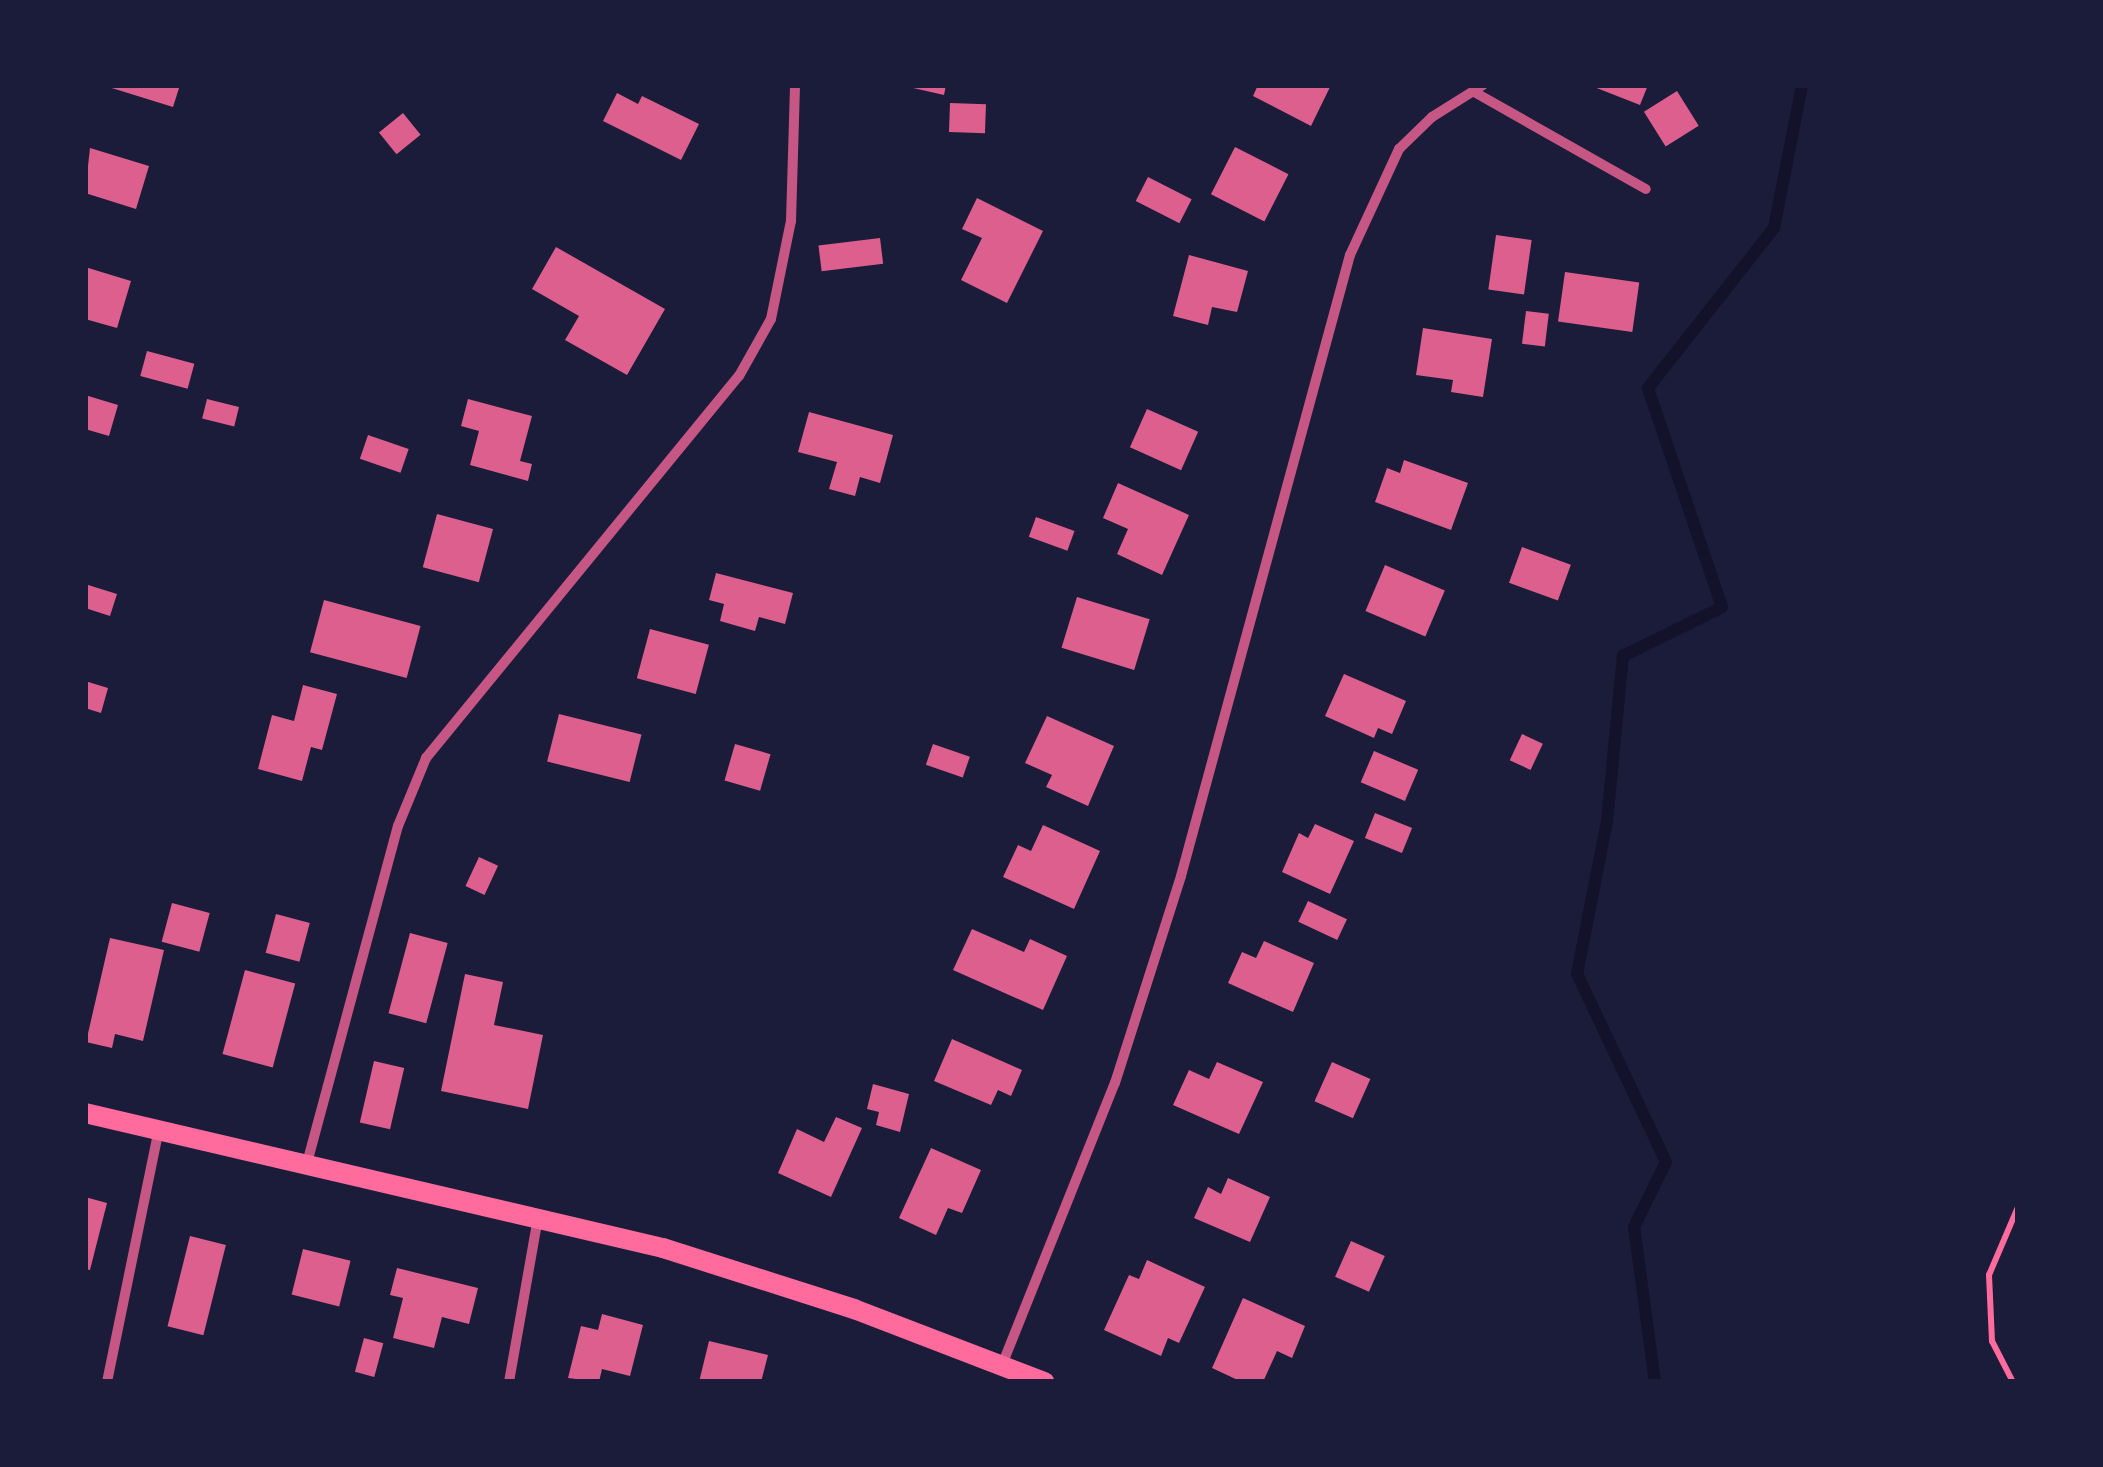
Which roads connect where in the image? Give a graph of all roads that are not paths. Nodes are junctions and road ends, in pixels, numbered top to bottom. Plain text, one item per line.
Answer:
1 (795, 85) edge
2 (1480, 89) edge
3 (1646, 188) dead end
4 (85, 1113) edge
5 (158, 1130) junction
6 (307, 1164) junction
7 (538, 1218) junction
8 (1002, 1364) junction
9 (106, 1382) edge
10 (509, 1382) edge
11 (1044, 1382) edge

1 - 6 street
2 - 3 street
2 - 8 street
4 - 5 main road
5 - 6 main road
5 - 9 street
6 - 7 main road
7 - 8 main road
7 - 10 street
8 - 11 main road

